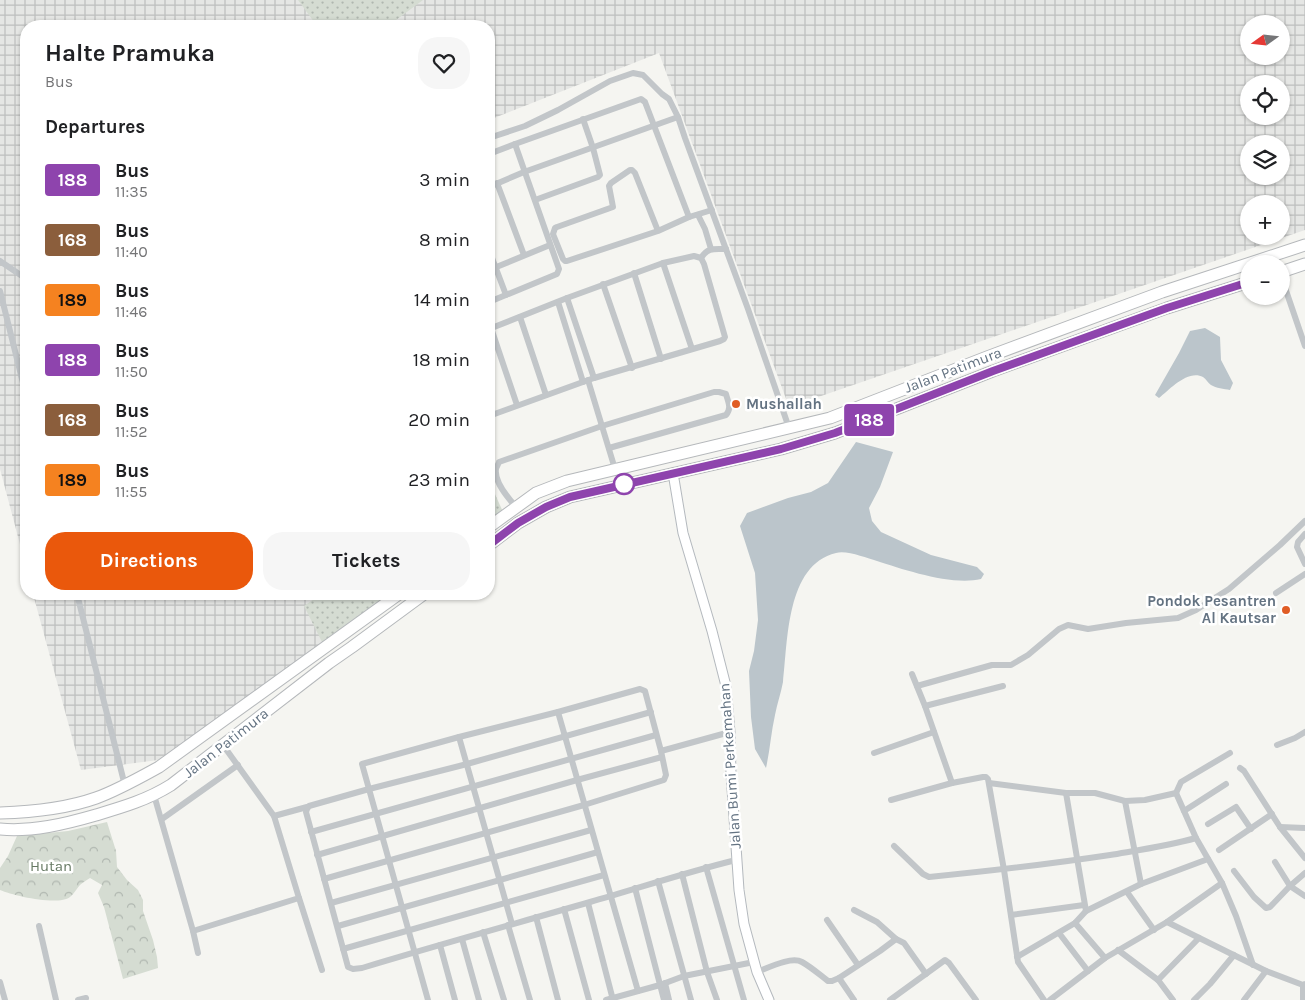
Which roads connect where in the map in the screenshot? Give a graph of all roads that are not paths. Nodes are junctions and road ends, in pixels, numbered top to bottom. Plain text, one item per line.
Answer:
1 (678, 117) junction
2 (583, 119) junction
3 (654, 126) junction
4 (495, 136) edge
5 (515, 144) junction
6 (593, 148) junction
7 (495, 152) edge
8 (524, 172) junction
9 (497, 183) joint
10 (535, 200) junction
11 (712, 210) junction
12 (698, 215) junction
13 (689, 217) junction
14 (658, 231) junction
15 (550, 244) junction
16 (1305, 245) edge
17 (711, 249) junction
18 (726, 249) junction
19 (524, 255) junction
20 (701, 258) junction
21 (0, 261) edge
22 (663, 263) junction
23 (1305, 264) edge
24 (495, 267) edge
25 (1290, 269) edge
26 (634, 273) junction
27 (495, 274) edge
28 (20, 275) edge
29 (603, 284) junction
30 (1240, 285) edge
31 (0, 291) edge
32 (506, 295) junction
33 (567, 298) junction
34 (495, 300) edge
35 (558, 302) junction
36 (1290, 302) edge
37 (520, 317) junction
38 (495, 327) edge
39 (495, 343) edge
40 (1305, 346) edge
41 (692, 349) junction
42 (661, 359) junction
43 (632, 368) junction
44 (20, 371) edge
45 (588, 380) junction
46 (546, 395) junction
47 (517, 406) junction
48 (495, 414) edge
49 (602, 426) junction
50 (789, 428) junction
51 (609, 448) junction
52 (615, 469) junction
53 (673, 473) junction
54 (516, 507) junction
55 (1305, 521) edge
56 (495, 523) edge
57 (1305, 534) edge
58 (495, 540) edge
59 (1305, 564) edge
60 (1305, 574) edge
61 (1276, 593) dead end
62 (78, 600) edge
63 (391, 600) edge
64 (416, 600) edge
65 (912, 674) dead end
66 (917, 686) junction
67 (1003, 686) dead end
68 (925, 706) junction
69 (558, 712) junction
70 (651, 712) junction
71 (730, 732) junction
72 (934, 732) junction
73 (1305, 732) edge
74 (656, 735) junction
75 (565, 736) junction
76 (459, 737) junction
77 (1277, 744) dead end
78 (223, 745) junction
79 (874, 752) dead end
80 (1230, 753) dead end
81 (662, 754) junction
82 (571, 759) junction
83 (467, 764) junction
84 (238, 765) junction
85 (1240, 768) dead end
86 (577, 780) junction
87 (952, 783) junction
88 (989, 783) junction
89 (1226, 784) dead end
90 (125, 786) junction
91 (473, 787) junction
92 (369, 789) junction
93 (1176, 792) junction
94 (1066, 793) junction
95 (154, 795) junction
96 (891, 800) dead end
97 (1125, 800) junction
98 (584, 805) junction
99 (308, 807) junction
100 (479, 809) junction
101 (1184, 811) junction
102 (0, 813) edge
103 (376, 814) junction
104 (1272, 814) junction
105 (274, 816) junction
106 (162, 819) junction
107 (1208, 824) dead end
108 (1280, 827) junction
109 (1305, 828) edge
110 (1251, 829) junction
111 (0, 830) edge
112 (591, 830) junction
113 (311, 832) junction
114 (486, 833) junction
115 (382, 836) junction
116 (1196, 838) junction
117 (894, 846) dead end
118 (1135, 850) junction
119 (1219, 850) dead end
120 (598, 852) junction
121 (317, 855) junction
122 (493, 858) junction
123 (1305, 858) edge
124 (1208, 859) junction
125 (736, 860) junction
126 (1076, 860) junction
127 (389, 861) junction
128 (1275, 862) dead end
129 (706, 867) junction
130 (1004, 870) junction
131 (1234, 871) dead end
132 (1305, 873) edge
133 (682, 874) junction
134 (604, 875) junction
135 (324, 879) junction
136 (499, 880) junction
137 (658, 881) junction
138 (1222, 883) junction
139 (1141, 884) junction
140 (396, 885) junction
141 (1290, 886) junction
142 (635, 888) junction
143 (1127, 892) junction
144 (610, 896) junction
145 (1305, 896) edge
146 (299, 898) junction
147 (331, 903) junction
148 (506, 903) junction
149 (588, 903) junction
150 (402, 908) junction
151 (1085, 908) junction
152 (564, 909) junction
153 (854, 910) dead end
154 (1011, 915) junction
155 (536, 917) junction
156 (827, 920) dead end
157 (1167, 922) junction
158 (1075, 923) junction
159 (510, 924) junction
160 (39, 926) dead end
161 (338, 926) junction
162 (409, 930) junction
163 (1154, 930) junction
164 (192, 931) junction
165 (483, 932) junction
166 (1059, 933) junction
167 (1199, 938) junction
168 (462, 939) junction
169 (896, 939) junction
170 (440, 945) junction
171 (343, 948) junction
172 (1118, 950) junction
173 (415, 952) junction
174 (198, 953) dead end
175 (1234, 955) junction
176 (1018, 957) junction
177 (1105, 958) junction
178 (754, 962) junction
179 (858, 965) junction
180 (1254, 965) junction
181 (734, 966) junction
182 (322, 970) dead end
183 (1088, 971) junction
184 (1266, 971) junction
185 (708, 972) junction
186 (757, 972) junction
187 (926, 974) junction
188 (684, 976) junction
189 (839, 978) junction
190 (1158, 980) junction
191 (0, 982) edge
192 (663, 984) junction
193 (1304, 985) edge
194 (634, 995) edge
195 (86, 998) dead end
196 (974, 999) edge
197 (5, 1000) edge
198 (56, 1000) edge
199 (78, 1000) edge
200 (428, 1000) edge
201 (455, 1000) edge
202 (479, 1000) edge
203 (504, 1000) edge
204 (530, 1000) edge
205 (558, 1000) edge
206 (589, 1000) edge
207 (610, 1000) edge
208 (664, 1000) edge
209 (670, 1000) edge
210 (691, 1000) edge
211 (717, 1000) edge
212 (744, 1000) edge
213 (769, 1000) edge
214 (854, 1000) edge
215 (890, 1000) edge
216 (1044, 1000) edge
217 (1050, 1000) edge
218 (1173, 1000) edge
219 (1194, 1000) edge
220 (1244, 1000) edge
221 (1303, 1000) edge

1 - 3 street
1 - 4 street
1 - 11 street
2 - 3 street
2 - 5 street
2 - 6 street
3 - 6 street
3 - 13 street
5 - 7 street
5 - 8 street
6 - 8 street
6 - 10 street
8 - 9 street
8 - 10 street
9 - 19 street
10 - 15 street
11 - 12 street
11 - 18 street
12 - 13 street
12 - 17 street
13 - 14 street
14 - 14 street
15 - 19 street
15 - 32 street
16 - 50 highway, Jalan Patimura
17 - 18 street
17 - 20 street
18 - 50 street
19 - 24 street
20 - 22 street
20 - 41 street
21 - 28 street
22 - 26 street
22 - 41 street
23 - 25 highway
26 - 29 street
26 - 42 street
27 - 32 street
29 - 33 street
29 - 43 street
30 - 53 highway, Jalan Patimura
31 - 44 street
32 - 34 street
33 - 35 street
33 - 45 street
35 - 37 street
35 - 45 street
36 - 40 street
37 - 38 street
37 - 46 street
39 - 47 street
41 - 42 street
42 - 43 street
43 - 45 street
45 - 46 street
45 - 49 street
46 - 47 street
47 - 48 street
49 - 51 street
49 - 51 street
49 - 54 street
50 - 52 highway, Jalan Patimura
51 - 52 street
52 - 54 highway, Jalan Patimura
53 - 58 highway, Jalan Patimura
53 - 71 street, Jalan Bumi Perkemahan
54 - 56 highway, Jalan Patimura
55 - 66 street
57 - 59 street
60 - 61 street
62 - 90 street
63 - 90 highway, Jalan Patimura
64 - 78 highway, Jalan Patimura
65 - 66 street
66 - 68 street
67 - 68 street
68 - 72 street
69 - 70 street
69 - 75 street
69 - 76 street
70 - 74 street
70 - 75 street
71 - 81 street
71 - 125 street, Jalan Bumi Perkemahan
72 - 79 street
72 - 87 street
73 - 77 street
74 - 81 street
74 - 82 street
75 - 82 street
75 - 83 street
76 - 83 street
76 - 92 street
78 - 84 street
78 - 95 highway, Jalan Patimura
80 - 93 street
81 - 86 street
81 - 98 street
82 - 86 street
82 - 91 street
83 - 91 street
83 - 92 street
84 - 105 street
84 - 106 street
85 - 104 street
86 - 98 street
86 - 100 street
87 - 88 street
87 - 96 street
88 - 94 street
88 - 130 street
89 - 101 street
90 - 102 highway, Jalan Patimura
91 - 100 street
91 - 103 street
92 - 99 street
92 - 103 street
93 - 97 street
93 - 101 street
94 - 97 street
94 - 126 street
95 - 106 street
95 - 111 highway, Jalan Patimura
97 - 118 street
98 - 112 street
98 - 114 street
99 - 105 street
99 - 113 street
100 - 114 street
100 - 115 street
101 - 116 street
103 - 113 street
103 - 115 street
104 - 108 street
104 - 110 street
105 - 146 street
106 - 164 street
107 - 110 street
108 - 109 street
108 - 123 street
110 - 119 street
112 - 120 street
112 - 122 street
113 - 121 street
114 - 122 street
114 - 127 street
115 - 121 street
115 - 127 street
116 - 118 street
116 - 124 street
117 - 130 street
118 - 126 street
118 - 139 street
120 - 134 street
120 - 136 street
121 - 135 street
122 - 136 street
122 - 140 street
124 - 138 street
124 - 139 street
125 - 129 street
125 - 178 street, Jalan Bumi Perkemahan
126 - 130 street
126 - 151 street
127 - 135 street
127 - 140 street
128 - 141 street
129 - 133 street
129 - 181 street
130 - 154 street
131 - 141 street
132 - 141 street
133 - 137 street
133 - 185 street
134 - 144 street
134 - 148 street
135 - 147 street
136 - 148 street
136 - 150 street
137 - 142 street
137 - 188 street
138 - 157 street
138 - 180 street
139 - 143 street
140 - 147 street
140 - 150 street
141 - 145 street
142 - 144 street
142 - 192 street
143 - 151 street
143 - 163 street
144 - 149 street
144 - 194 street
146 - 164 street
146 - 182 street
147 - 161 street
148 - 159 street
148 - 162 street
149 - 152 street
149 - 207 street
150 - 161 street
150 - 162 street
151 - 154 street
151 - 158 street
152 - 155 street
152 - 206 street
153 - 169 street
154 - 176 street
155 - 159 street
155 - 205 street
156 - 179 street
157 - 163 street
157 - 167 street
158 - 166 street
158 - 177 street
159 - 165 street
159 - 204 street
160 - 198 street
161 - 171 street
162 - 171 street
162 - 173 street
163 - 172 street
164 - 174 street
165 - 168 street
165 - 203 street
166 - 176 street
166 - 183 street
167 - 175 street
167 - 190 street
168 - 170 street
168 - 202 street
169 - 179 street
169 - 187 street
170 - 173 street
170 - 201 street
171 - 173 street
172 - 177 street
172 - 190 street
173 - 200 street
175 - 180 street
175 - 219 street
176 - 216 street
177 - 183 street
178 - 181 street
178 - 186 street, Jalan Bumi Perkemahan
179 - 189 street
180 - 184 street
181 - 185 street
181 - 212 street
183 - 217 street
184 - 193 street
184 - 220 street
185 - 188 street
185 - 211 street
186 - 189 street
186 - 213 street, Jalan Bumi Perkemahan
187 - 196 street
187 - 215 street
188 - 192 street
188 - 210 street
189 - 214 street
190 - 218 street
191 - 197 street
192 - 194 street
192 - 208 street
192 - 209 street
193 - 221 street
194 - 207 street
195 - 199 street

